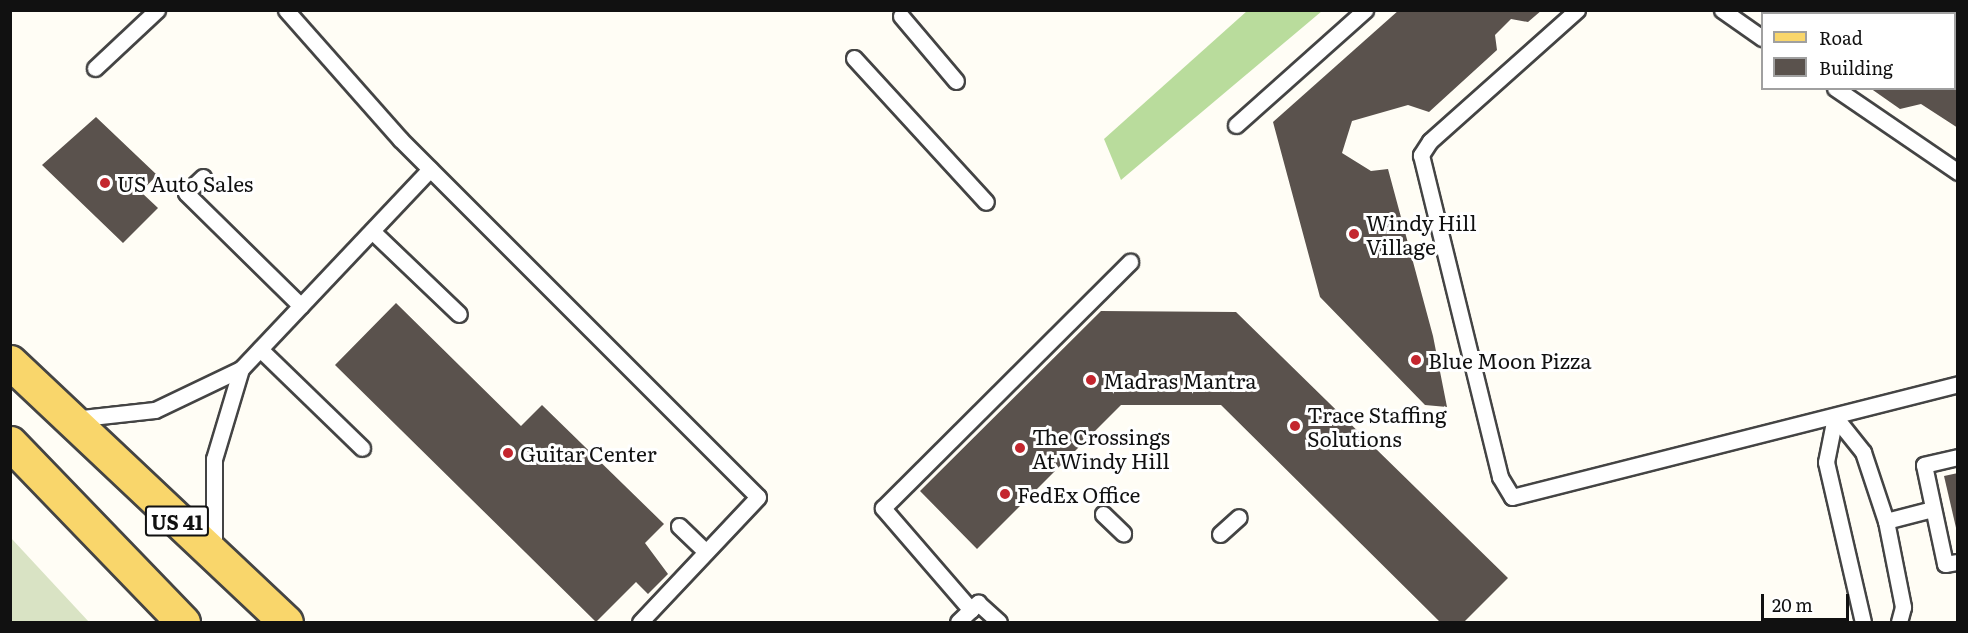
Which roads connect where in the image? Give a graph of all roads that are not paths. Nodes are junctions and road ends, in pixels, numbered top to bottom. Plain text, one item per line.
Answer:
1 (157, 10) edge
2 (286, 10) edge
3 (1365, 10) edge
4 (1577, 10) edge
5 (1722, 10) edge
6 (901, 16) dead end
7 (1761, 37) edge
8 (854, 58) dead end
9 (95, 69) dead end
10 (956, 81) dead end
11 (1838, 90) edge
12 (1236, 125) dead end
13 (430, 169) junction
14 (1958, 172) edge
15 (203, 177) dead end
16 (986, 202) dead end
17 (372, 231) junction
18 (1130, 262) dead end
19 (301, 306) junction
20 (459, 314) dead end
21 (260, 349) junction
22 (10, 362) edge
23 (241, 369) junction
24 (1958, 384) edge
25 (1835, 417) junction
26 (68, 420) junction
27 (10, 443) edge
28 (362, 448) dead end
29 (1958, 457) edge
30 (1932, 509) junction
31 (1103, 514) dead end
32 (1239, 517) dead end
33 (1886, 520) junction
34 (679, 526) dead end
35 (1124, 534) dead end
36 (1220, 534) dead end
37 (706, 552) junction
38 (215, 556) junction
39 (1958, 562) edge
40 (971, 610) junction
41 (183, 622) edge
42 (286, 622) edge
43 (640, 622) edge
44 (958, 622) edge
45 (999, 622) edge
46 (1863, 622) edge
47 (1899, 622) edge

1 - 9 lane
2 - 13 lane
3 - 12 lane
4 - 25 lane
5 - 7 lane
6 - 10 lane
8 - 16 lane
11 - 14 lane
13 - 17 lane
13 - 37 lane
15 - 19 lane
17 - 19 lane
17 - 20 lane
18 - 40 lane
19 - 21 lane
21 - 23 lane
21 - 28 lane
22 - 26 main road, US 41
23 - 26 lane
23 - 38 lane
24 - 25 lane
25 - 33 lane
25 - 46 lane
26 - 38 main road, US 41
27 - 41 main road, US 41
29 - 30 lane
30 - 33 lane
30 - 39 lane
31 - 35 lane
32 - 36 lane
33 - 47 lane
34 - 37 lane
37 - 43 lane
38 - 42 main road, US 41
40 - 44 lane
40 - 45 lane

